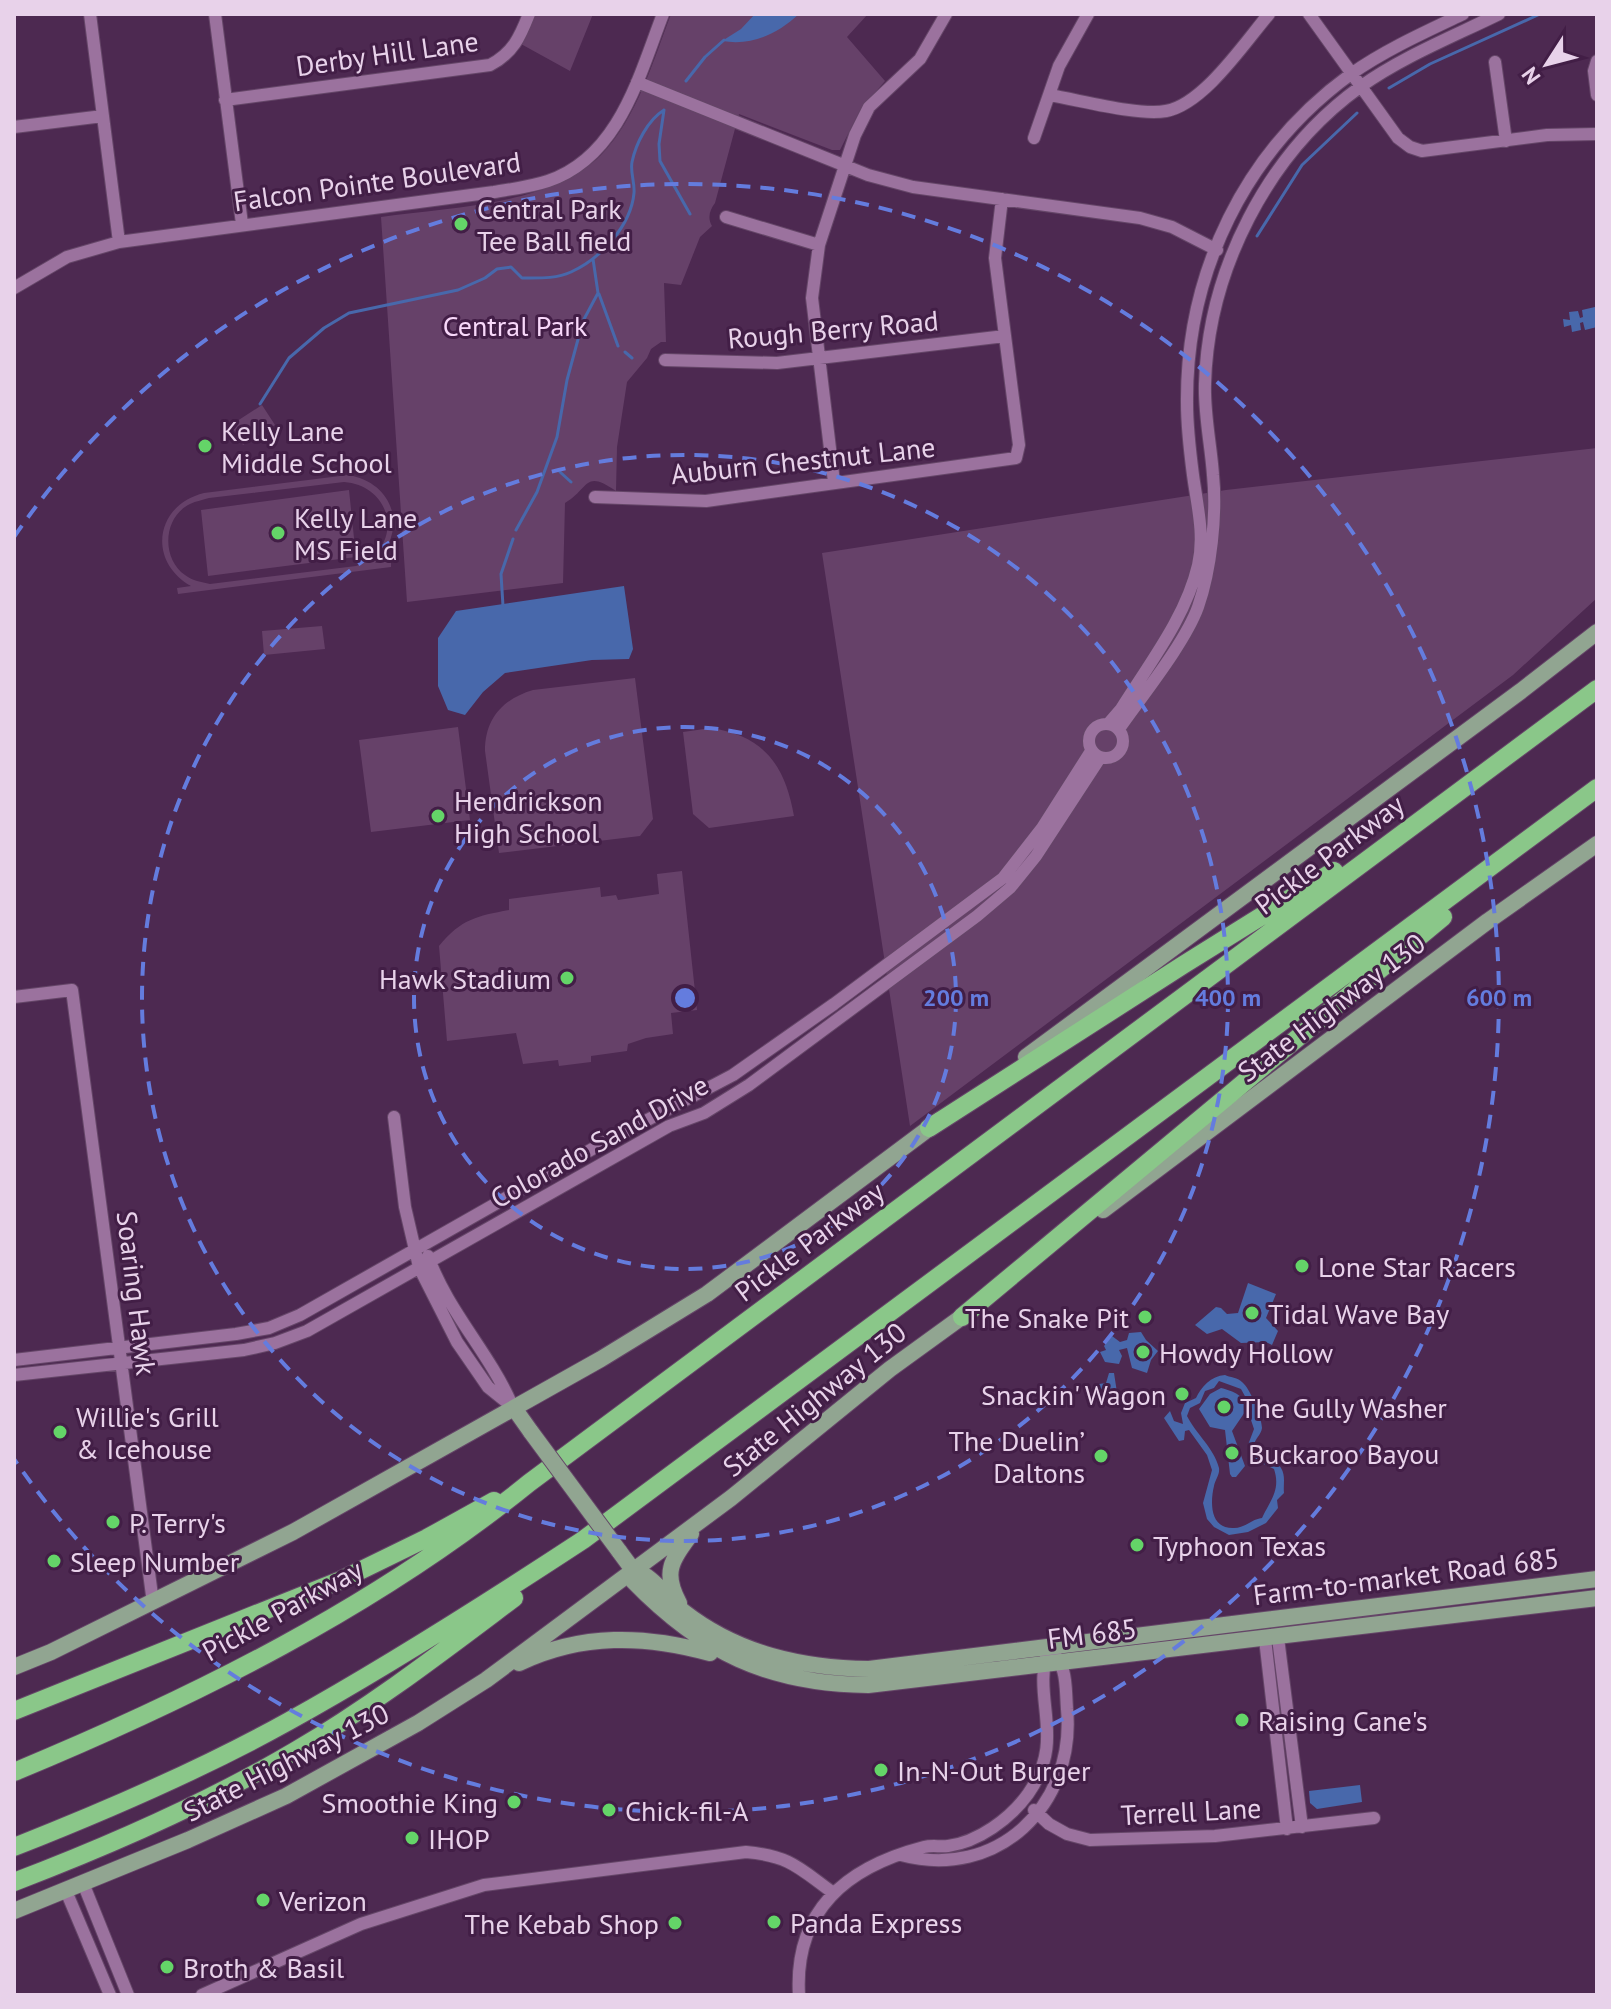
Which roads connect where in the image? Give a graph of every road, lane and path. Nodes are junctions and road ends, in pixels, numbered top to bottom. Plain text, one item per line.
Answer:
1 (90, 14) edge
2 (215, 14) edge
3 (529, 14) edge
4 (663, 14) edge
5 (946, 14) edge
6 (1088, 14) edge
7 (1269, 14) edge
8 (1309, 14) edge
9 (1463, 14) edge
10 (1499, 14) edge
11 (1597, 61) edge
12 (1495, 62) dead end
13 (1352, 74) junction
14 (637, 82) junction
15 (1361, 86) junction
16 (1049, 95) junction
17 (1597, 95) edge
18 (225, 100) junction
19 (103, 116) junction
20 (14, 127) edge
21 (1597, 134) edge
22 (1034, 138) dead end
23 (1506, 141) junction
24 (845, 167) junction
25 (1002, 199) junction
26 (726, 217) dead end
27 (242, 224) junction
28 (119, 242) junction
29 (819, 245) junction
30 (1213, 248) junction
31 (1231, 257) junction
32 (14, 288) edge
33 (1005, 336) junction
34 (819, 359) junction
35 (665, 360) dead end
36 (834, 482) junction
37 (595, 497) dead end
38 (1196, 592) junction
39 (1597, 632) edge
40 (1597, 689) edge
41 (1113, 726) junction
42 (1096, 754) junction
43 (1471, 783) junction
44 (1597, 790) edge
45 (1597, 844) edge
46 (14, 997) edge
47 (752, 1062) junction
48 (749, 1085) junction
49 (394, 1117) dead end
50 (929, 1128) junction
51 (420, 1248) junction
52 (424, 1264) junction
53 (962, 1317) junction
54 (121, 1348) junction
55 (14, 1360) edge
56 (123, 1365) junction
57 (14, 1375) edge
58 (514, 1408) junction
59 (529, 1483) junction
60 (700, 1521) junction
61 (583, 1540) junction
62 (633, 1570) junction
63 (1597, 1579) edge
64 (1597, 1598) edge
65 (153, 1603) junction
66 (684, 1611) junction
67 (1222, 1626) joint
68 (1272, 1638) junction
69 (1049, 1647) junction
70 (735, 1660) junction
71 (1063, 1663) junction
72 (1042, 1665) junction
73 (14, 1667) edge
74 (486, 1680) junction
75 (1284, 1682) junction
76 (1270, 1683) junction
77 (14, 1711) edge
78 (1068, 1715) junction
79 (1049, 1721) junction
80 (14, 1772) edge
81 (1282, 1780) junction
82 (1296, 1780) junction
83 (1023, 1800) junction
84 (1038, 1813) junction
85 (1374, 1818) dead end
86 (1302, 1827) junction
87 (1287, 1829) junction
88 (946, 1846) junction
89 (14, 1847) edge
90 (901, 1855) junction
91 (948, 1861) junction
92 (14, 1882) edge
93 (83, 1883) junction
94 (66, 1891) junction
95 (832, 1892) junction
96 (14, 1911) edge
97 (110, 1995) edge
98 (128, 1995) edge
99 (202, 1995) edge
100 (799, 1995) edge

1 - 19 street
2 - 18 street
3 - 18 street, Derby Hill Lane
4 - 14 street, Falcon Pointe Boulevard
5 - 24 street
6 - 16 street
7 - 16 street
8 - 13 street
9 - 13 street
10 - 15 street
11 - 17 street
12 - 23 street
13 - 15 street
13 - 30 street
14 - 24 street
14 - 27 street, Falcon Pointe Boulevard
15 - 23 street
15 - 31 street
16 - 22 street
18 - 27 street
19 - 20 street
19 - 28 street
21 - 23 street
24 - 25 street
24 - 29 street
25 - 30 street
25 - 33 street
26 - 29 street
27 - 28 street, Falcon Pointe Boulevard
28 - 32 street, Falcon Pointe Boulevard
29 - 34 street
30 - 31 street
30 - 38 street
31 - 38 street
33 - 34 street, Rough Berry Road
33 - 36 street, Auburn Chestnut Lane
34 - 35 street, Rough Berry Road
34 - 36 street
36 - 37 street, Auburn Chestnut Lane
38 - 41 street
39 - 50 main road
40 - 43 highway, Pickle Parkway
41 - 42 street
41 - 42 street
42 - 47 street, Colorado Sand Drive
42 - 48 street, Colorado Sand Drive
43 - 50 highway
43 - 59 highway, Pickle Parkway
44 - 53 highway
44 - 61 highway
45 - 53 main road, State Highway 130
46 - 54 street, Soaring Hawk
47 - 48 street
47 - 51 street, Colorado Sand Drive
48 - 52 street, Colorado Sand Drive
49 - 51 street
50 - 58 main road
51 - 52 street
51 - 54 street, Colorado Sand Drive
52 - 56 street, Colorado Sand Drive
52 - 58 street
53 - 60 main road, State Highway 130
54 - 55 street, Colorado Sand Drive
54 - 56 street, Soaring Hawk
56 - 57 street, Colorado Sand Drive
56 - 65 street, Soaring Hawk
58 - 62 main road, FM 685 / FM 685, bridge
58 - 65 main road
59 - 77 highway
59 - 80 highway, Pickle Parkway
60 - 62 main road, State Highway 130
60 - 66 main road
61 - 89 highway
61 - 92 highway
62 - 66 main road, FM 685 / FM 685
62 - 70 main road, FM 685
62 - 74 main road, State Highway 130
63 - 67 main road, Farm-to-market Road 685 / FM 685
64 - 68 main road, FM 685 / FM 685
65 - 73 main road
66 - 69 main road, FM 685 / FM 685
67 - 69 main road, FM 685 / FM 685
68 - 71 main road, FM 685 / FM 685
68 - 75 street
68 - 76 street
69 - 71 street
69 - 72 street
70 - 72 main road, FM 685 / FM 685
70 - 74 main road, FM 685
71 - 72 main road, FM 685 / FM 685
71 - 78 street
72 - 79 street
74 - 93 main road, State Highway 130 / FM 685
75 - 76 street
75 - 82 street
76 - 81 street
78 - 79 street
78 - 84 street
79 - 83 street
81 - 82 street
81 - 87 street
82 - 86 street
83 - 84 street, Terrell Lane
83 - 88 street
84 - 87 street, Terrell Lane
84 - 91 street
85 - 86 street, Terrell Lane
86 - 87 street, Terrell Lane
88 - 90 street
88 - 91 street
90 - 91 street
90 - 95 street
93 - 94 main road, State Highway 130 / FM 685
93 - 98 street
94 - 96 main road, State Highway 130 / FM 685
94 - 97 street
95 - 99 street
95 - 100 street

